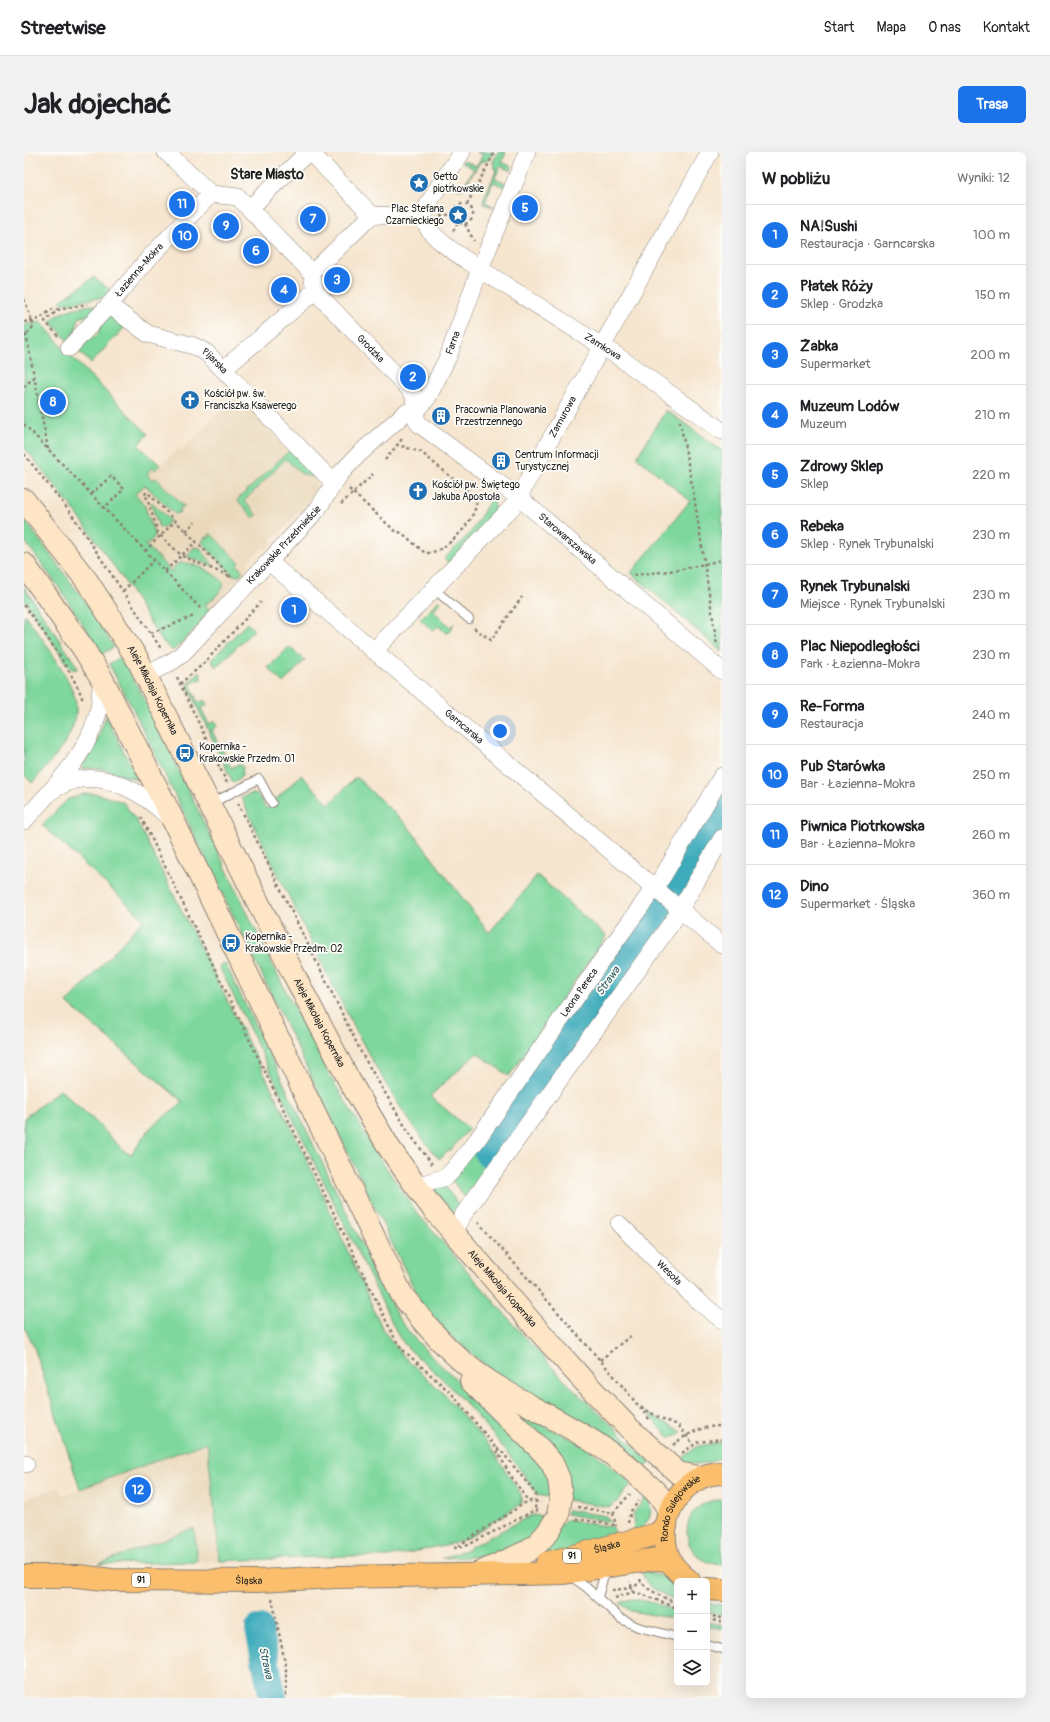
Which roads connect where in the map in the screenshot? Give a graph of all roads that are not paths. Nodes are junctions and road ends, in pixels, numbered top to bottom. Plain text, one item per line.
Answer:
1 (166, 152) edge
2 (309, 152) edge
3 (462, 152) edge
4 (526, 152) edge
5 (710, 152) edge
6 (211, 194) junction
7 (250, 208) junction
8 (372, 215) junction
9 (424, 217) junction
10 (480, 269) junction
11 (312, 273) junction
12 (315, 291) junction
13 (109, 305) junction
14 (601, 346) junction
15 (69, 348) dead end
16 (224, 369) junction
17 (414, 410) junction
18 (722, 431) edge
19 (334, 483) junction
20 (518, 498) junction
21 (24, 500) edge
22 (269, 562) junction
23 (24, 564) edge
24 (434, 589) junction
25 (471, 623) road end
26 (374, 651) junction
27 (722, 671) edge
28 (146, 675) junction
29 (102, 679) junction
30 (722, 776) edge
31 (51, 791) junction
32 (272, 803) dead end
33 (210, 804) junction
34 (24, 821) edge
35 (174, 822) junction
36 (722, 838) edge
37 (657, 890) junction
38 (676, 906) junction
39 (722, 945) edge
40 (416, 1186) junction
41 (619, 1224) dead end
42 (454, 1234) junction
43 (402, 1295) junction
44 (722, 1320) edge
45 (722, 1473) edge
46 (699, 1477) junction
47 (668, 1519) junction
48 (670, 1560) junction
49 (610, 1566) junction
50 (564, 1573) junction
51 (475, 1575) junction
52 (24, 1576) edge
53 (686, 1578) edge
54 (710, 1589) edge
55 (722, 1590) edge
56 (598, 1597) junction
57 (674, 1636) edge
58 (710, 1646) edge
59 (722, 1649) edge

1 - 6 street
2 - 7 street
2 - 8 street
3 - 9 street
4 - 10 street
5 - 14 street, Zamurowa
6 - 7 street
6 - 13 street, Łazienna-Mokra
7 - 11 street
8 - 9 street
8 - 11 street
9 - 10 street
10 - 14 street, Zamkowa
10 - 17 street, Farna
11 - 12 street
12 - 16 street
12 - 17 street, Grodzka
13 - 15 street, Łazienna-Mokra
13 - 16 street, Pijarska
14 - 18 street, Zamkowa
14 - 20 street, Zamurowa
16 - 19 street, Pijarska
17 - 19 street, Krakowskie Przedmieście
17 - 20 street, Starowarszawska
19 - 22 street, Krakowskie Przedmieście
20 - 24 street, Zamurowa
20 - 27 street, Starowarszawska
21 - 28 main road, Aleje Mikołaja Kopernika
22 - 26 street, Garncarska
22 - 28 street, Krakowskie Przedmieście
23 - 29 main road
24 - 25 lane
24 - 26 street, Zamurowa
26 - 37 street, Garncarska
28 - 33 main road, Aleje Mikołaja Kopernika
29 - 31 street
29 - 35 main road
30 - 37 street, Leona Pereca
31 - 34 street
31 - 35 street
32 - 33 lane
33 - 40 main road, Aleje Mikołaja Kopernika
35 - 43 main road
36 - 38 street
37 - 38 street, Garncarska
37 - 40 street, Leona Pereca
38 - 39 street
38 - 42 street
40 - 42 main road, Aleje Mikołaja Kopernika
41 - 44 street, Wesoła
42 - 46 main road, Aleje Mikołaja Kopernika
43 - 47 main road
43 - 51 main road
45 - 46 main road, Rondo Sulejowskie
46 - 47 main road, Rondo Sulejowskie / 91
47 - 48 main road, Rondo Sulejowskie
47 - 51 main road, Śląska / 91
48 - 49 main road, Śląska / 91
48 - 53 main road, Rondo Sulejowskie
49 - 50 main road, Śląska / 91
49 - 56 lane
50 - 51 main road, Śląska / 91
50 - 56 lane
51 - 52 main road, Śląska / 91
54 - 55 main road
56 - 57 lane
58 - 59 lane

